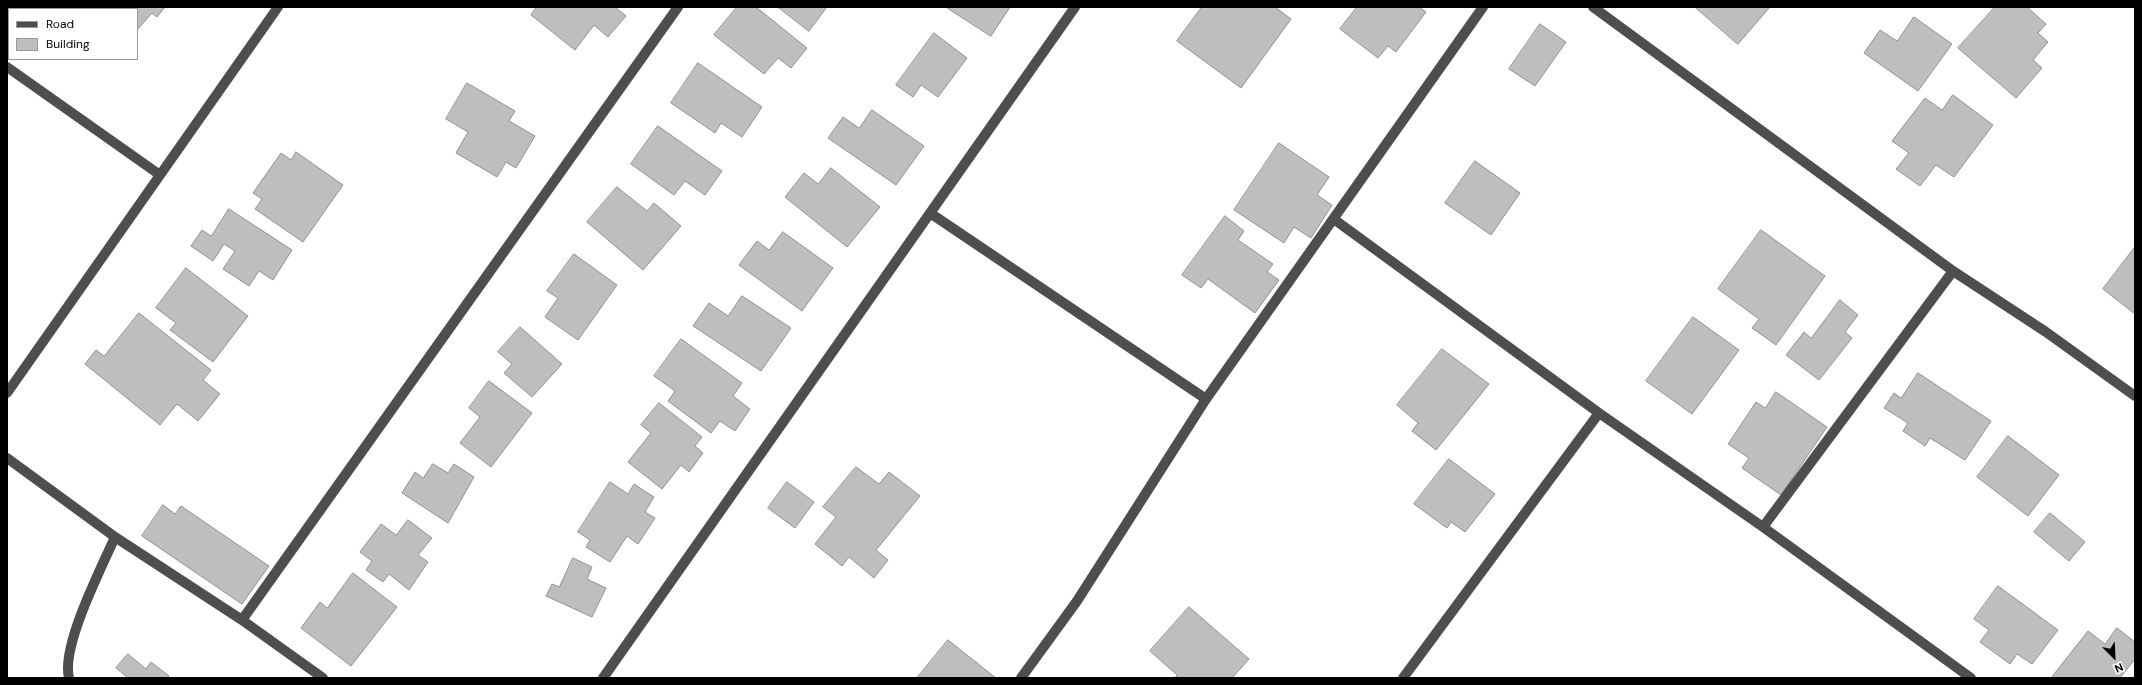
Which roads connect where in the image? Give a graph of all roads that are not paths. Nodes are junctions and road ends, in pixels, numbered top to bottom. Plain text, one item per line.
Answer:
1 (278, 7) edge
2 (678, 7) edge
3 (1075, 7) edge
4 (1483, 7) edge
5 (1593, 7) edge
6 (7, 67) edge
7 (160, 176) junction
8 (930, 213) junction
9 (1335, 220) junction
10 (1953, 271) junction
11 (7, 393) edge
12 (2135, 396) edge
13 (1206, 399) junction
14 (1600, 413) junction
15 (7, 458) edge
16 (1763, 527) junction
17 (115, 537) junction
18 (242, 620) junction
19 (69, 678) edge
20 (323, 678) edge
21 (603, 678) edge
22 (1021, 678) edge
23 (1403, 678) edge
24 (1971, 678) edge

1 - 7 street
2 - 18 street
3 - 8 street
4 - 9 street
5 - 10 street
6 - 7 street
7 - 11 street
8 - 13 street
8 - 21 street
9 - 13 street
9 - 14 street
10 - 12 street
10 - 16 street
13 - 22 street
14 - 16 street
14 - 23 street
15 - 17 street
16 - 24 street
17 - 18 street
17 - 19 street
18 - 20 street

